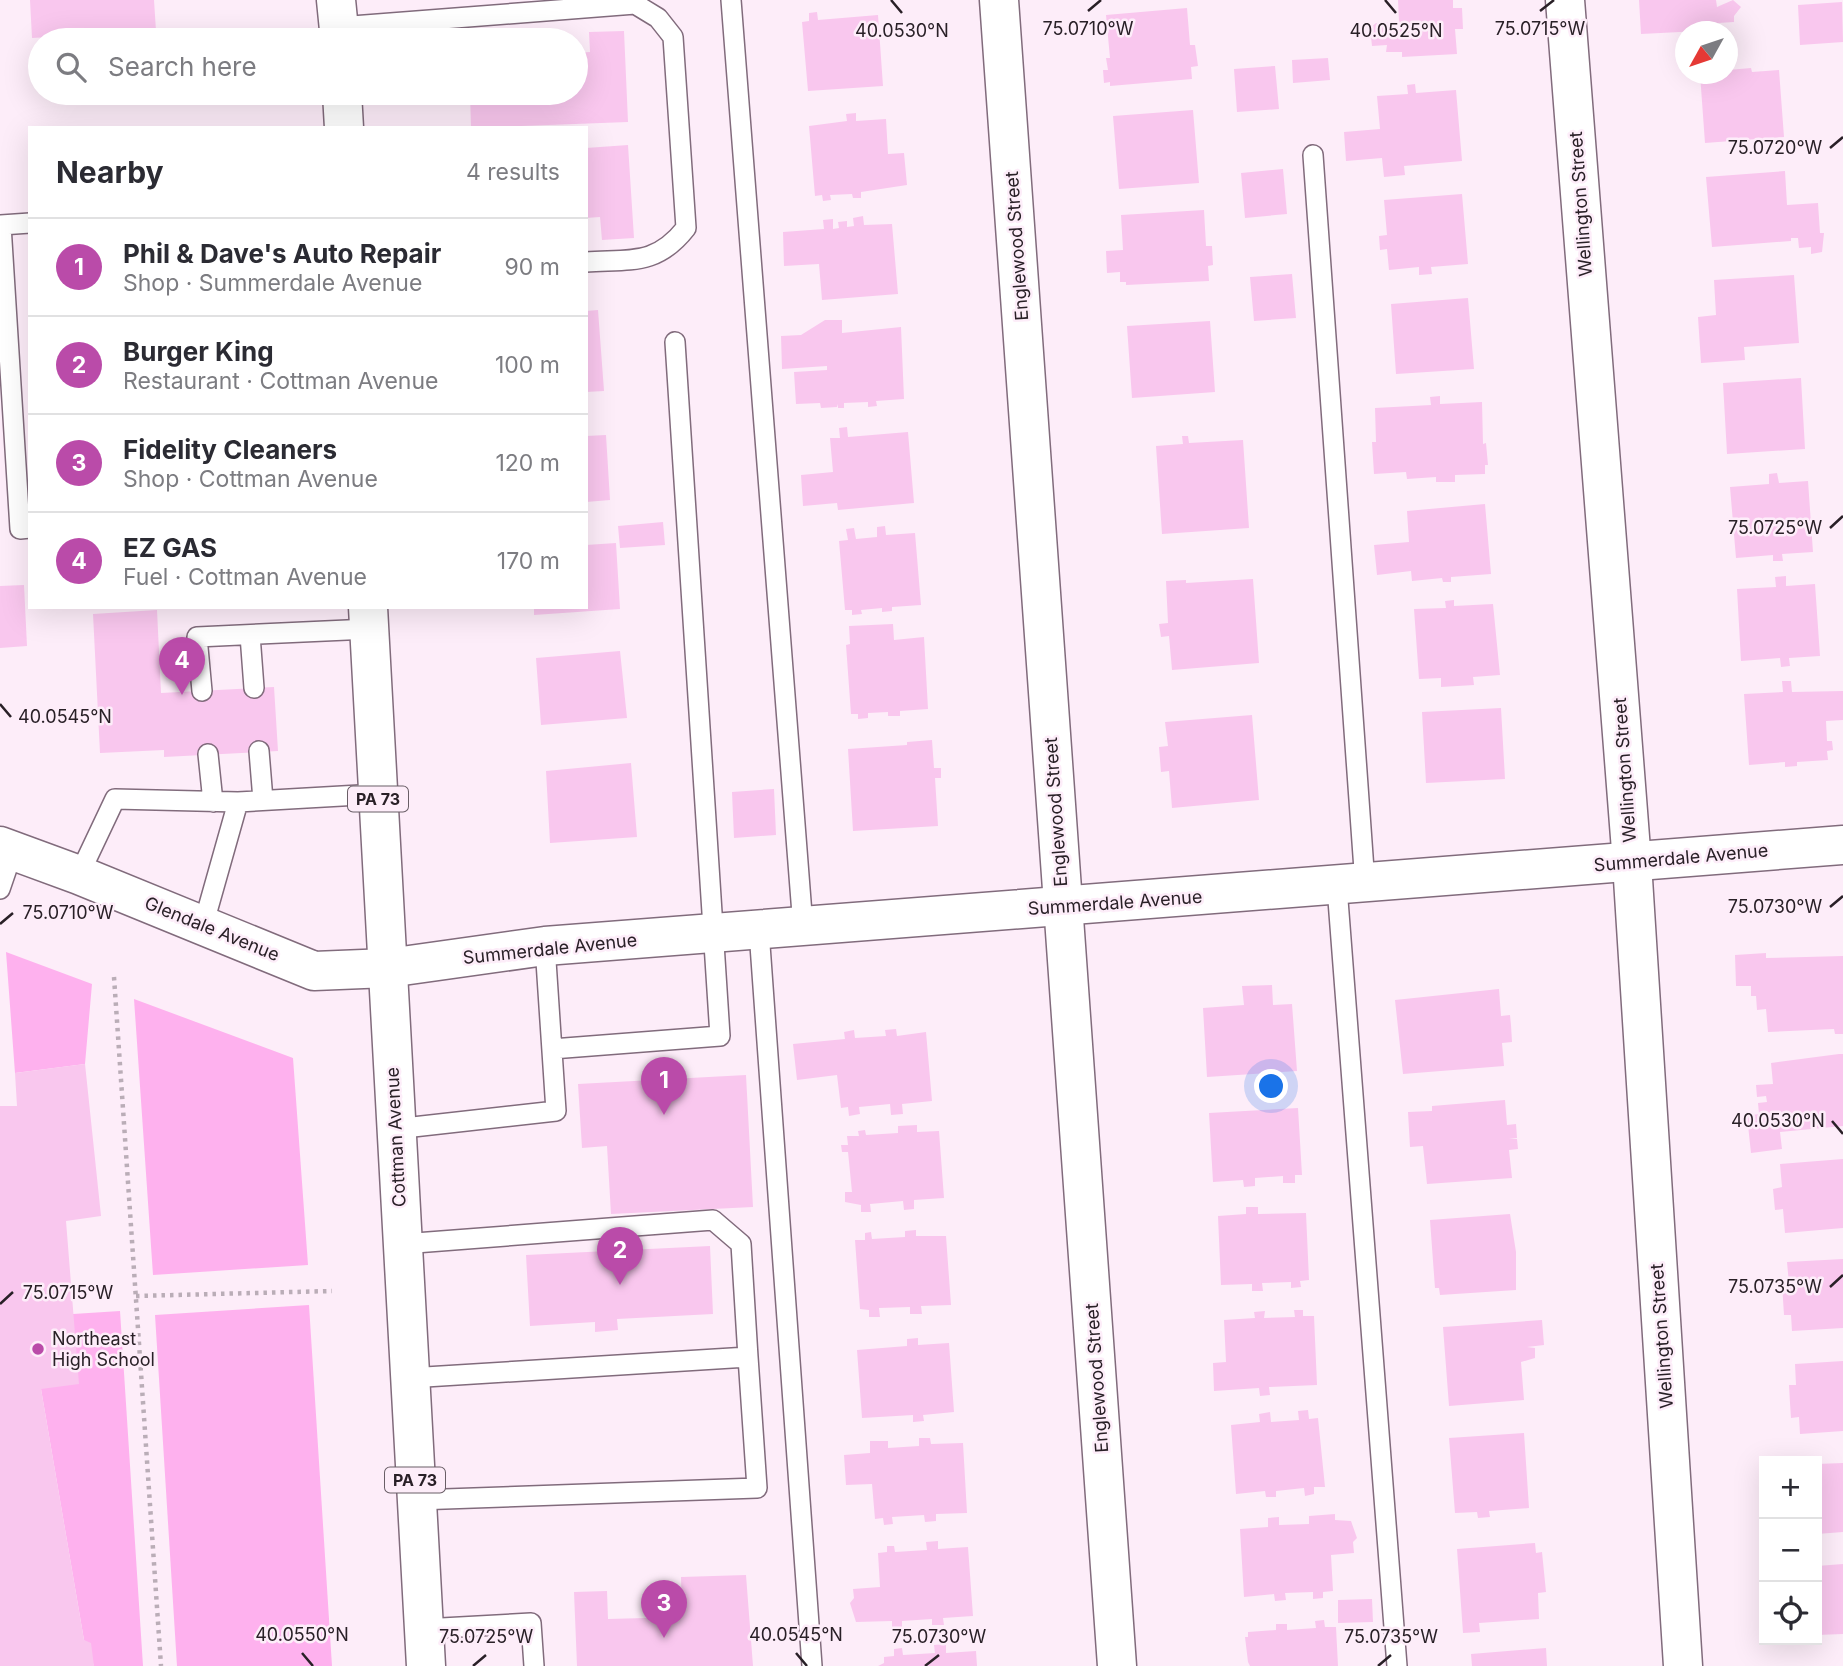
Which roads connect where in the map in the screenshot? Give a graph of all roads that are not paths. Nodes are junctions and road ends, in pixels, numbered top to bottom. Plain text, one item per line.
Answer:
1 (731, 0) edge
2 (999, 0) edge
3 (1565, 0) edge
4 (338, 22) edge
5 (343, 105) edge
6 (344, 126) edge
7 (1313, 155) dead end
8 (28, 223) edge
9 (1, 225) edge
10 (588, 262) edge
11 (676, 342) dead end
12 (25, 528) edge
13 (369, 618) edge
14 (250, 635) junction
15 (254, 688) dead end
16 (202, 691) dead end
17 (259, 751) dead end
18 (208, 754) dead end
19 (377, 794) junction
20 (263, 800) junction
21 (213, 802) junction
22 (238, 802) junction
23 (1843, 845) edge
24 (6, 849) edge
25 (1632, 863) junction
26 (79, 874) junction
27 (1351, 886) junction
28 (0, 890) edge
29 (1063, 908) junction
30 (203, 926) junction
31 (803, 928) junction
32 (759, 931) junction
33 (715, 933) junction
34 (545, 946) junction
35 (388, 968) junction
36 (552, 1049) junction
37 (395, 1129) junction
38 (402, 1244) junction
39 (748, 1357) junction
40 (409, 1378) junction
41 (416, 1500) junction
42 (423, 1629) junction
43 (426, 1666) edge
44 (534, 1666) edge
45 (812, 1666) edge
46 (1117, 1666) edge
47 (1397, 1666) edge
48 (1683, 1666) edge

1 - 31 lane
2 - 29 street, Englewood Street
3 - 25 street, Wellington Street
4 - 10 lane
5 - 6 street
7 - 27 lane
8 - 9 lane
9 - 12 lane
11 - 33 lane
13 - 14 lane
13 - 19 street, Cottman Avenue / PA 73
14 - 15 lane
14 - 16 lane
17 - 20 lane
18 - 21 lane
19 - 20 lane
19 - 35 street, Cottman Avenue / PA 73
20 - 22 lane
21 - 22 lane
21 - 26 lane
22 - 30 lane
23 - 25 street, Summerdale Avenue
24 - 26 street, Glendale Avenue
24 - 28 lane
25 - 27 street, Summerdale Avenue
25 - 48 street, Wellington Street
26 - 30 street, Glendale Avenue
27 - 29 street, Summerdale Avenue
27 - 47 lane
29 - 31 street, Summerdale Avenue
29 - 46 street, Englewood Street
30 - 35 street, Glendale Avenue
31 - 32 street, Summerdale Avenue
32 - 33 street, Summerdale Avenue
32 - 45 lane
33 - 34 street, Summerdale Avenue
33 - 36 lane
34 - 35 street, Summerdale Avenue
34 - 36 lane
35 - 37 street, Cottman Avenue / PA 73
36 - 37 lane
37 - 38 street, Cottman Avenue / PA 73
38 - 39 lane
38 - 40 street, Cottman Avenue / PA 73
39 - 40 lane
39 - 41 lane
40 - 41 street, Cottman Avenue / PA 73
41 - 42 street, Cottman Avenue / PA 73
42 - 43 street, Cottman Avenue / PA 73
42 - 44 lane

